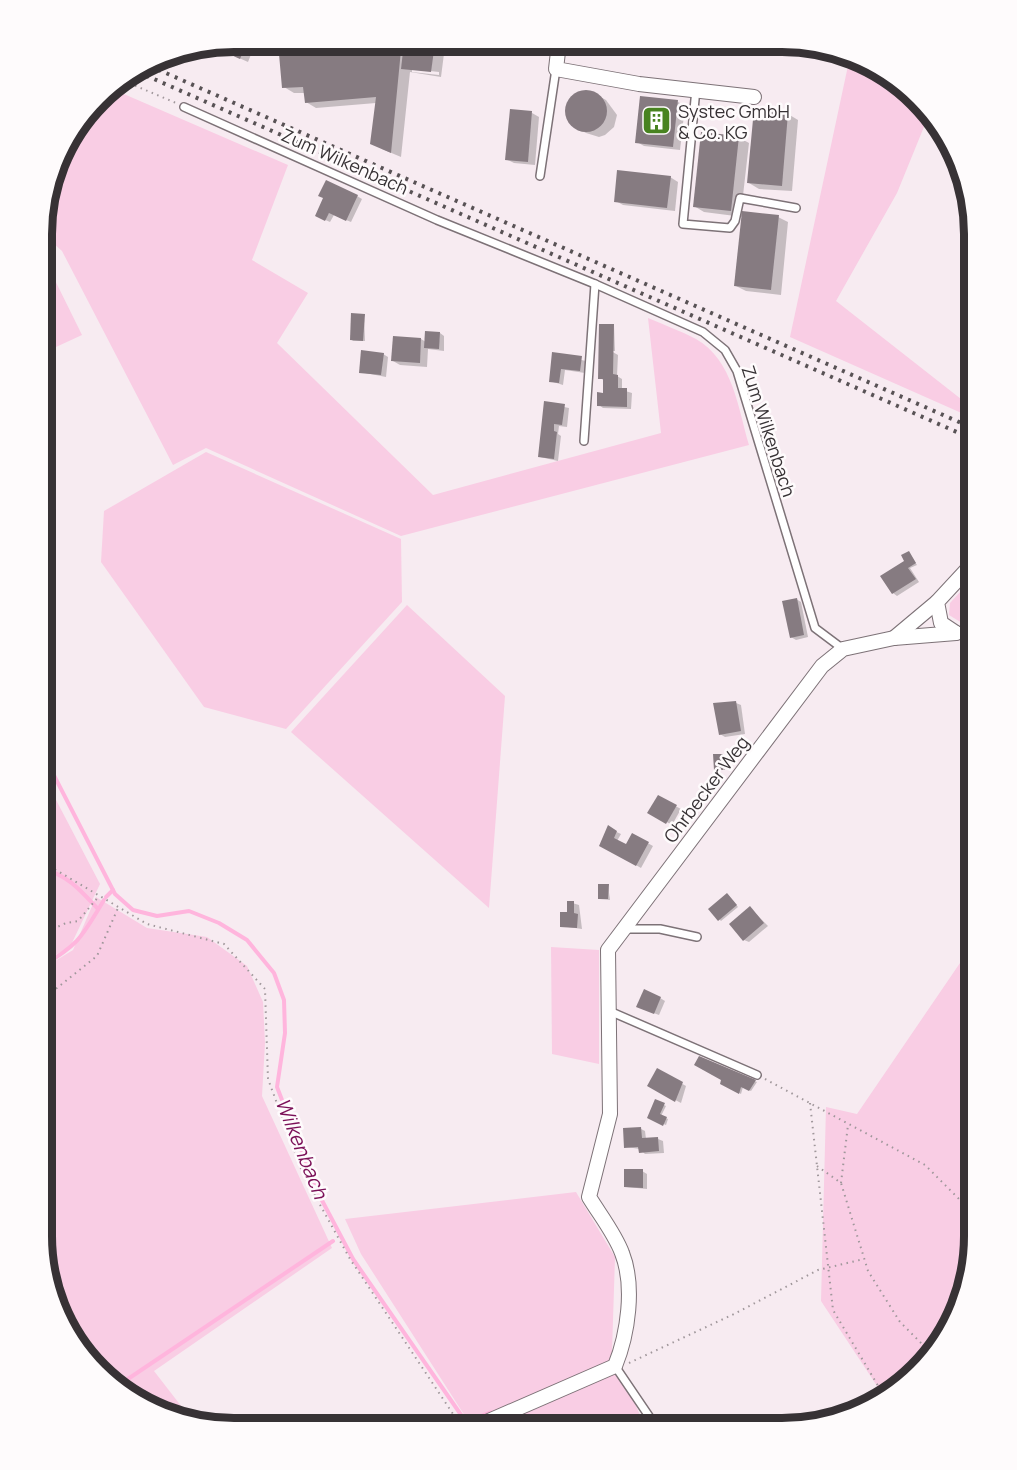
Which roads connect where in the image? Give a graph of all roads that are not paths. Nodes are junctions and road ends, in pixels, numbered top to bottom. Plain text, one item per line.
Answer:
1 (558, 52) edge
2 (556, 69) junction
3 (696, 89) junction
4 (754, 97) dead end
5 (184, 107) road end
6 (540, 176) dead end
7 (796, 208) dead end
8 (595, 284) junction
9 (584, 441) dead end
10 (964, 573) edge
11 (937, 602) junction
12 (964, 632) edge
13 (956, 633) junction
14 (894, 638) junction
15 (843, 649) junction
16 (623, 929) junction
17 (697, 938) dead end
18 (607, 1010) junction
19 (757, 1075) road end
20 (615, 1366) junction
21 (496, 1418) edge
22 (650, 1418) edge

1 - 2 street
2 - 3 street
2 - 6 lane
3 - 4 street
3 - 7 lane
5 - 8 lane, Zum Wilkenbach
8 - 9 lane
8 - 15 lane, Zum Wilkenbach
10 - 11 street, Ohrbecker Weg
11 - 13 street
11 - 14 street, Ohrbecker Weg
12 - 13 lane
13 - 14 street, Ohrbecker Weg
14 - 15 street, Ohrbecker Weg
15 - 16 street, Ohrbecker Weg
16 - 17 lane
16 - 18 street, Ohrbecker Weg
18 - 19 lane
18 - 20 street, Ohrbecker Weg
20 - 21 street
20 - 22 lane

